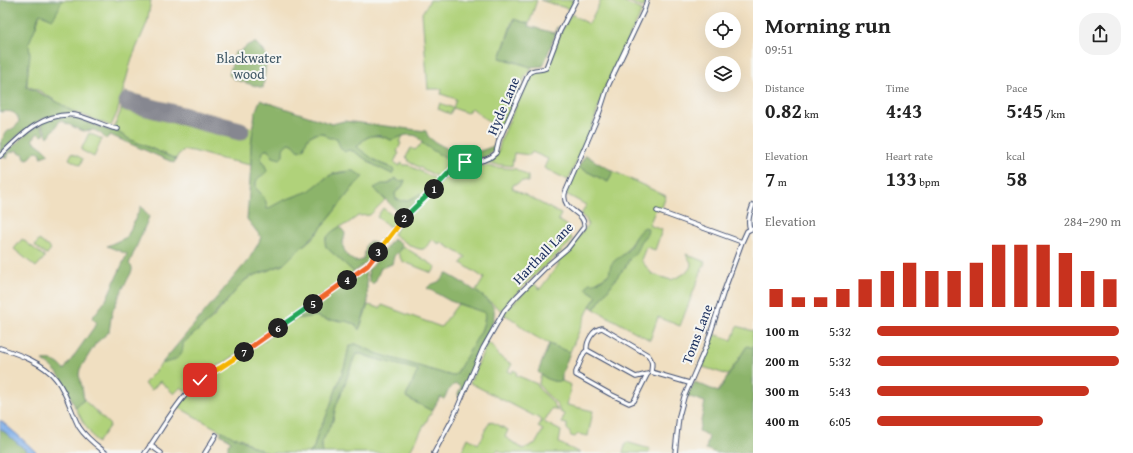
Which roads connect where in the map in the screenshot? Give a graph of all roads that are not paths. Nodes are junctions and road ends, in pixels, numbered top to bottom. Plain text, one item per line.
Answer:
1 (576, 0) edge
2 (647, 0) edge
3 (118, 129) dead end
4 (1, 155) edge
5 (753, 205) edge
6 (657, 211) dead end
7 (751, 228) edge
8 (742, 242) junction
9 (0, 348) edge
10 (588, 350) junction
11 (649, 373) junction
12 (638, 378) junction
13 (689, 383) junction
14 (643, 384) junction
15 (216, 435) dead end
16 (150, 445) junction
17 (106, 453) edge
18 (145, 453) edge
19 (161, 453) edge
20 (204, 453) edge
21 (434, 453) edge
22 (675, 453) edge

1 - 16 street, Hyde Lane
2 - 21 street, Harthall Lane
3 - 4 street
5 - 7 street
6 - 8 street
7 - 8 street, Toms Lane
8 - 13 street, Toms Lane
9 - 17 street
10 - 11 street
10 - 12 street
10 - 14 street
11 - 12 street
11 - 13 street
11 - 14 street
12 - 14 street
13 - 22 street, Toms Lane
15 - 20 street
16 - 18 street, Hyde Lane
16 - 19 street

